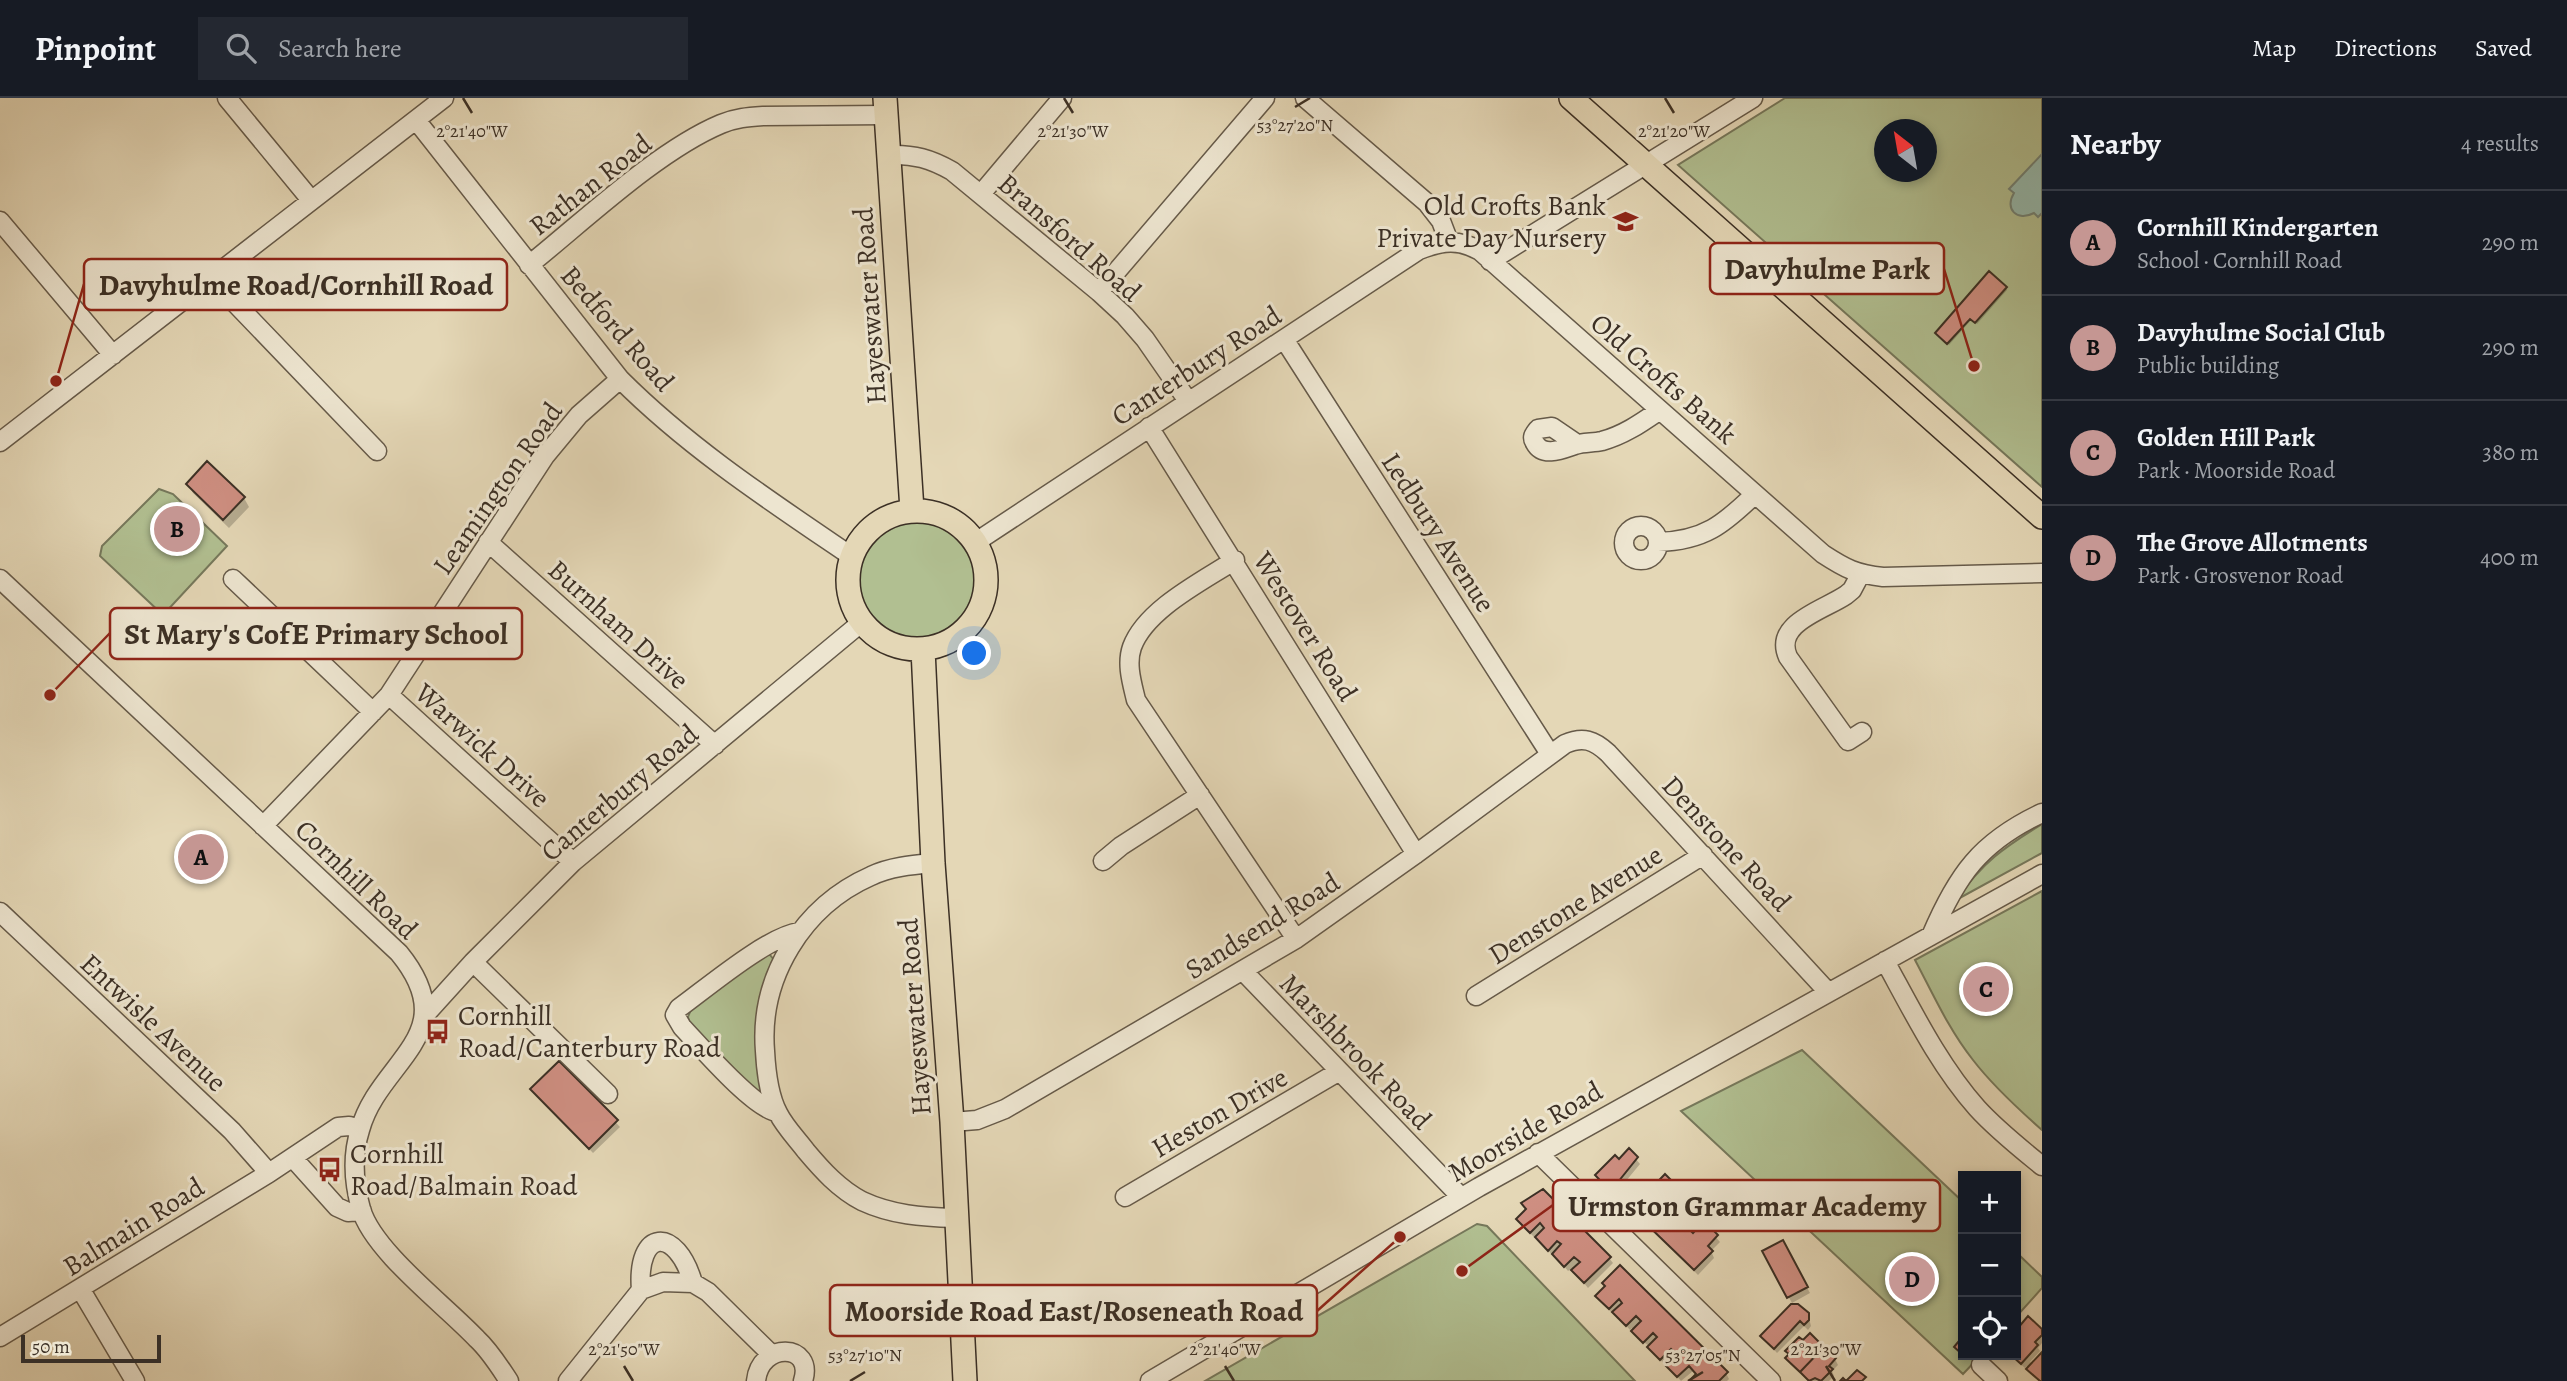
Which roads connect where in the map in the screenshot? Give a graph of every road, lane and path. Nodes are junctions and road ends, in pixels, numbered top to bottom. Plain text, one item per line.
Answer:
1 (227, 98) edge
2 (444, 98) edge
3 (1062, 98) edge
4 (1265, 98) edge
5 (1306, 98) edge
6 (1571, 98) edge
7 (1753, 98) edge
8 (886, 107) edge
9 (416, 120) junction
10 (890, 155) junction
11 (1646, 164) junction
12 (981, 194) junction
13 (311, 200) junction
14 (0, 221) edge
15 (1449, 242) junction
16 (1490, 261) junction
17 (530, 265) junction
18 (211, 278) junction
19 (1099, 292) junction
20 (1284, 339) junction
21 (113, 355) junction
22 (620, 379) junction
23 (1188, 401) junction
24 (1660, 410) junction
25 (1149, 426) junction
26 (0, 442) edge
27 (1577, 444) dead end
28 (377, 450) dead end
29 (1755, 494) junction
30 (912, 510) junction
31 (2042, 517) edge
32 (488, 541) junction
33 (976, 542) junction
34 (1658, 542) dead end
35 (852, 556) junction
36 (1235, 560) junction
37 (2042, 573) edge
38 (1860, 575) junction
39 (0, 579) edge
40 (233, 579) dead end
41 (862, 622) junction
42 (923, 649) junction
43 (388, 695) junction
44 (373, 712) junction
45 (1862, 732) dead end
46 (1583, 739) joint
47 (715, 745) junction
48 (1550, 754) junction
49 (1200, 795) junction
50 (2042, 813) edge
51 (263, 826) junction
52 (1416, 854) junction
53 (1703, 855) junction
54 (1103, 861) dead end
55 (573, 862) junction
56 (933, 863) junction
57 (2042, 874) edge
58 (0, 912) edge
59 (799, 932) junction
60 (1931, 936) junction
61 (1296, 939) junction
62 (1885, 961) junction
63 (473, 962) junction
64 (1243, 971) junction
65 (1828, 992) junction
66 (1476, 996) dead end
67 (425, 1015) junction
68 (1338, 1072) junction
69 (608, 1094) dead end
70 (777, 1112) junction
71 (952, 1122) junction
72 (360, 1129) junction
73 (1538, 1153) junction
74 (293, 1158) junction
75 (2042, 1166) edge
76 (267, 1170) junction
77 (1125, 1197) dead end
78 (1461, 1197) junction
79 (362, 1211) junction
80 (955, 1218) junction
81 (693, 1283) junction
82 (81, 1290) junction
83 (641, 1290) junction
84 (0, 1337) edge
85 (771, 1354) junction
86 (1981, 1365) dead end
87 (135, 1381) edge
88 (509, 1381) edge
89 (568, 1381) edge
90 (756, 1381) edge
91 (803, 1381) edge
92 (965, 1381) edge
93 (1150, 1381) edge
94 (1771, 1381) edge
95 (1998, 1381) edge

1 - 13 street
2 - 9 street
3 - 12 street
4 - 19 street
5 - 15 street
6 - 11 main road
7 - 11 street
8 - 10 main road, Hayeswater Road
8 - 17 street, Rathan Road
9 - 13 street
9 - 17 street, Bedford Road
10 - 12 street, Bransford Road
10 - 30 main road, Hayeswater Road
11 - 16 street
11 - 31 main road
12 - 19 street, Bransford Road
13 - 18 street
14 - 21 street
15 - 16 street, Old Crofts Bank
15 - 20 street, Canterbury Road
16 - 24 street, Old Crofts Bank
17 - 22 street, Bedford Road
18 - 21 street
18 - 28 street
19 - 23 street, Bransford Road
20 - 23 street, Canterbury Road
20 - 48 street, Ledbury Avenue
21 - 26 street
22 - 32 street, Leamington Road
22 - 35 street, Bedford Road
23 - 25 street, Canterbury Road
24 - 27 street
24 - 29 street, Old Crofts Bank
25 - 33 street, Canterbury Road
25 - 36 street, Westover Road
29 - 34 street
29 - 38 street, Old Crofts Bank
30 - 33 main road
30 - 35 main road
32 - 43 street, Leamington Road
32 - 47 street, Burnham Drive
33 - 42 main road
35 - 41 main road
36 - 49 street
36 - 52 street, Westover Road
37 - 38 street, Old Crofts Bank
38 - 45 street
39 - 51 street, Cornhill Road
40 - 44 street, Warwick Drive
41 - 42 main road
41 - 47 street, Canterbury Road
42 - 56 main road, Hayeswater Road
43 - 44 street, Leamington Road
43 - 55 street, Warwick Drive
44 - 51 street, Leamington Road
46 - 48 street, Sandsend Road
46 - 53 street, Denstone Road
47 - 55 street, Canterbury Road
48 - 52 street, Sandsend Road
49 - 54 street
49 - 61 street
50 - 60 street
51 - 67 street, Cornhill Road
52 - 61 street, Sandsend Road
53 - 65 street, Denstone Road
53 - 66 street, Denstone Avenue
55 - 63 street, Canterbury Road
56 - 59 street
56 - 71 main road, Hayeswater Road
57 - 60 street, Moorside Road
58 - 76 street, Entwisle Avenue
59 - 70 street
59 - 70 street
60 - 62 street, Moorside Road
61 - 64 street, Sandsend Road
62 - 65 street, Moorside Road
62 - 75 street
63 - 67 street, Canterbury Road
63 - 69 street
64 - 68 street, Marshbrook Road
64 - 71 street, Sandsend Road
65 - 73 street, Moorside Road
67 - 72 street
68 - 77 street, Heston Drive
68 - 78 street, Marshbrook Road
70 - 80 street
71 - 80 main road, Hayeswater Road
72 - 74 street, Balmain Road
72 - 79 street
73 - 78 street, Moorside Road
73 - 94 street
74 - 76 street, Balmain Road
74 - 79 street
76 - 82 street, Balmain Road
78 - 93 street, Moorside Road
79 - 88 street
80 - 92 main road, Hayeswater Road
81 - 83 street
81 - 83 street
81 - 85 street
82 - 84 street, Balmain Road
82 - 87 street
83 - 89 street
85 - 90 street
85 - 91 street
86 - 95 street

